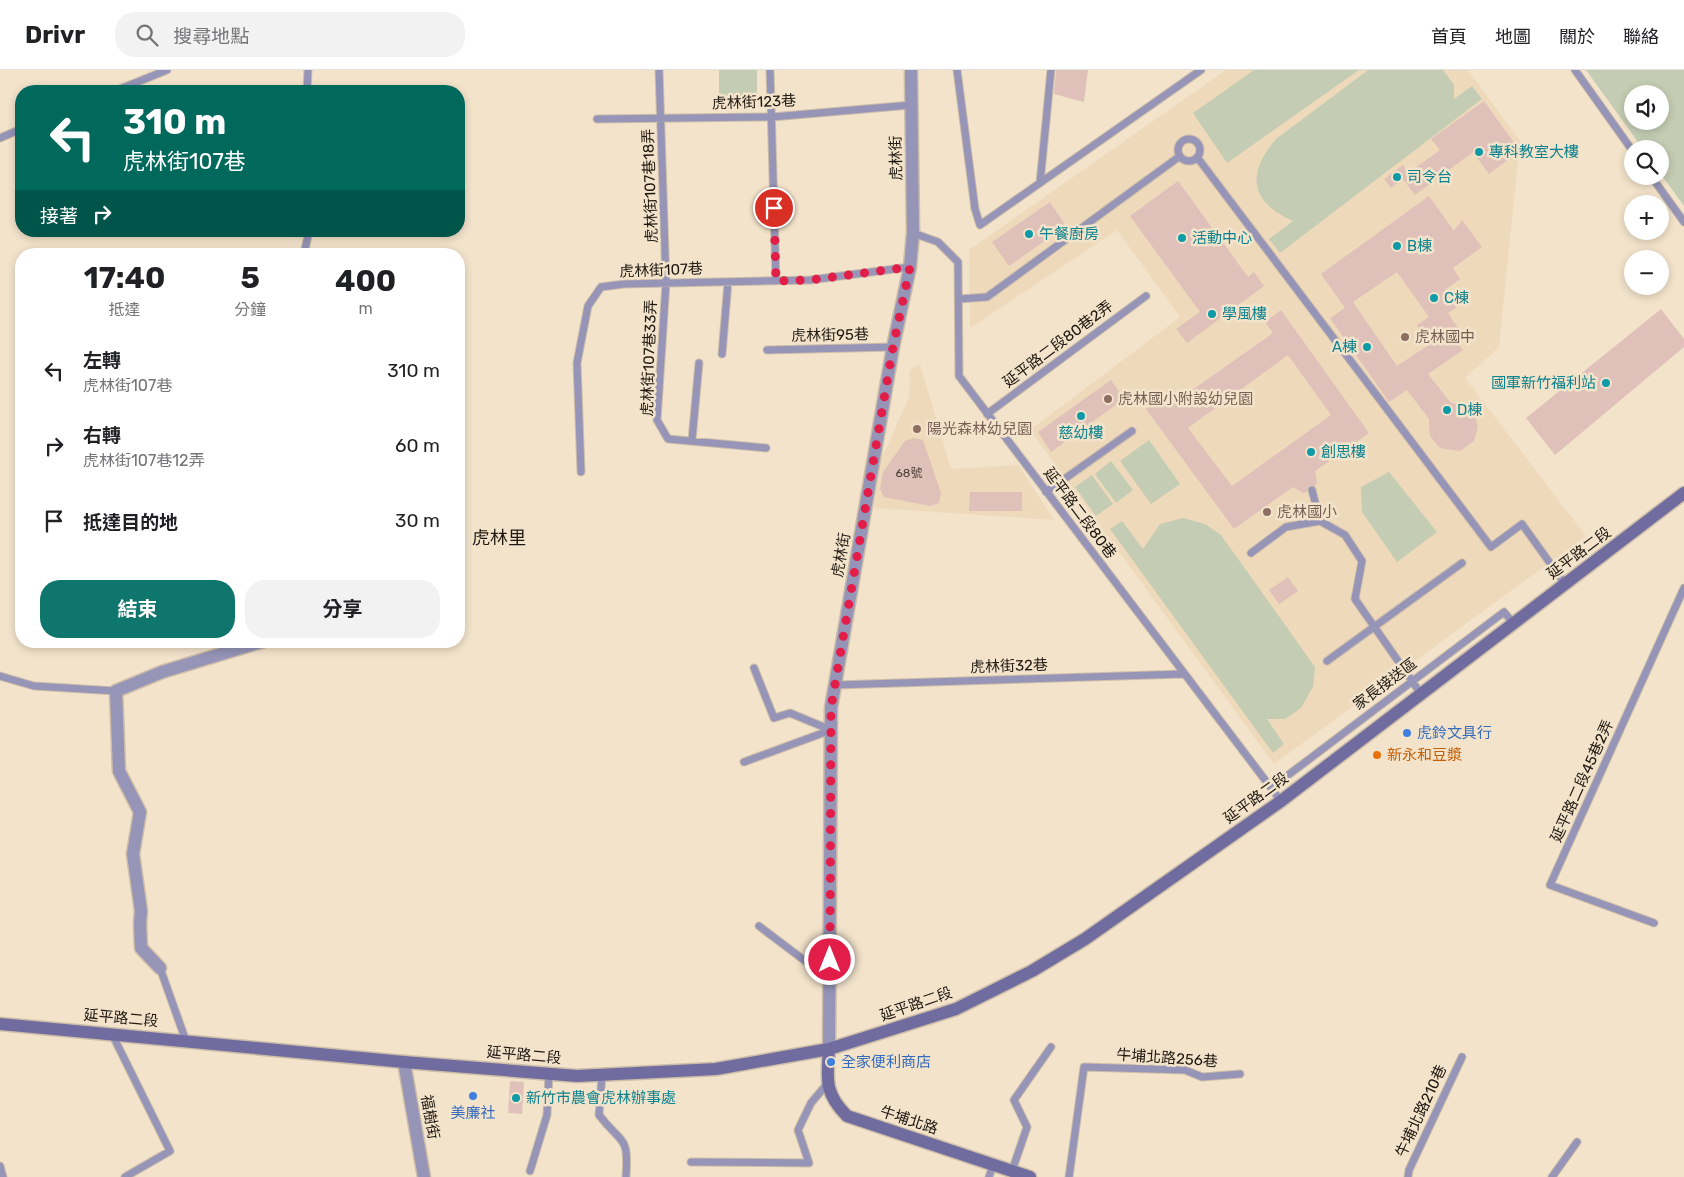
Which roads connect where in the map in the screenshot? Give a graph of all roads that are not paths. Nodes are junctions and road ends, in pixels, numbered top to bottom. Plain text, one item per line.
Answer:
1 (167, 70) edge
2 (308, 70) edge
3 (659, 70) edge
4 (770, 70) edge
5 (911, 70) edge
6 (957, 70) edge
7 (1051, 70) edge
8 (1201, 70) edge
9 (1575, 70) edge
10 (130, 85) edge
11 (307, 85) edge
12 (911, 105) junction
13 (772, 117) junction
14 (662, 118) junction
15 (597, 119) dead end
16 (15, 132) edge
17 (0, 138) edge
18 (1625, 140) edge
19 (1180, 156) junction
20 (1196, 157) junction
21 (1040, 183) junction
22 (1657, 185) edge
23 (1684, 222) edge
24 (913, 233) junction
25 (910, 267) junction
26 (776, 281) junction
27 (728, 282) junction
28 (666, 283) junction
29 (1146, 296) dead end
30 (958, 299) junction
31 (893, 347) junction
32 (767, 350) dead end
33 (722, 354) dead end
34 (699, 363) dead end
35 (986, 414) junction
36 (1132, 431) dead end
37 (692, 440) junction
38 (766, 448) dead end
39 (581, 472) dead end
40 (1312, 490) dead end
41 (1046, 492) junction
42 (1684, 493) edge
43 (1320, 521) junction
44 (1250, 553) dead end
45 (1462, 563) dead end
46 (1565, 584) junction
47 (1684, 588) edge
48 (1513, 623) junction
49 (1373, 626) junction
50 (241, 648) edge
51 (1327, 661) dead end
52 (754, 668) dead end
53 (1184, 674) junction
54 (0, 676) edge
55 (1412, 680) junction
56 (835, 686) junction
57 (116, 691) junction
58 (1421, 694) junction
59 (831, 730) junction
60 (744, 762) dead end
61 (1271, 788) junction
62 (1281, 801) junction
63 (1654, 923) dead end
64 (759, 926) dead end
65 (160, 968) joint
66 (830, 979) junction
67 (1, 1027) edge
68 (112, 1034) junction
69 (186, 1041) junction
70 (1051, 1047) dead end
71 (829, 1049) junction
72 (1462, 1057) dead end
73 (404, 1062) junction
74 (549, 1073) junction
75 (1240, 1074) dead end
76 (602, 1075) junction
77 (827, 1084) junction
78 (1578, 1142) dead end
79 (691, 1162) dead end
80 (0, 1166) edge
81 (530, 1170) dead end
82 (991, 1171) edge
83 (1012, 1171) junction
84 (3, 1177) edge
85 (125, 1177) edge
86 (424, 1177) edge
87 (626, 1177) edge
88 (1030, 1177) edge
89 (1069, 1177) edge
90 (1408, 1177) edge
91 (1552, 1177) edge

1 - 10 lane
2 - 11 lane
3 - 14 lane, 虎林街107巷18弄
4 - 13 lane
5 - 12 street, 虎林街
6 - 21 lane
7 - 21 lane
8 - 21 lane
9 - 18 lane
12 - 13 lane, 虎林街123巷
12 - 24 street, 虎林街
13 - 14 lane, 虎林街123巷
13 - 26 lane
14 - 15 lane, 虎林街123巷
14 - 28 lane, 虎林街107巷18弄
16 - 17 lane
19 - 20 lane
19 - 20 lane
19 - 30 lane
20 - 46 lane
22 - 23 lane
24 - 25 street, 虎林街
24 - 30 lane, 延平路二段80巷
25 - 26 lane, 虎林街107巷
25 - 31 street, 虎林街
26 - 27 lane, 虎林街107巷
27 - 28 lane, 虎林街107巷
27 - 33 lane
28 - 37 lane, 虎林街107巷33弄
28 - 39 lane, 虎林街107巷
29 - 35 lane, 延平路二段80巷2弄
30 - 35 lane, 延平路二段80巷
31 - 32 lane, 虎林街95巷
31 - 56 street, 虎林街
34 - 37 lane
35 - 41 lane, 延平路二段80巷
36 - 41 lane
37 - 38 lane, 虎林街107巷33弄
40 - 43 lane
41 - 53 lane, 延平路二段80巷
42 - 46 street, 延平路二段
43 - 44 lane
43 - 49 lane
45 - 49 lane
46 - 48 street, 延平路二段
47 - 63 lane, 延平路二段45巷2弄
48 - 55 lane, 家長接送區
48 - 58 street, 延平路二段
49 - 51 lane
49 - 55 lane
50 - 57 street
52 - 59 lane
53 - 56 lane, 虎林街32巷
53 - 61 lane, 延平路二段80巷
54 - 57 lane
55 - 58 lane
55 - 61 lane, 家長接送區
56 - 59 street, 虎林街
57 - 65 street
58 - 62 street, 延平路二段
59 - 60 lane
59 - 66 street, 虎林街
61 - 62 lane, 延平路二段80巷
62 - 71 street, 延平路二段
64 - 66 lane
65 - 69 lane
66 - 71 street, 虎林街
67 - 68 street, 延平路二段
68 - 69 street, 延平路二段
68 - 85 lane
69 - 73 street, 延平路二段
70 - 83 lane
71 - 76 street, 延平路二段
71 - 77 street, 牛埔北路
72 - 90 lane, 牛埔北路210巷
73 - 74 street, 延平路二段
73 - 86 street, 福樹街
74 - 76 street, 延平路二段
74 - 81 lane
75 - 89 lane, 牛埔北路256巷
76 - 87 lane
77 - 79 lane
77 - 82 street, 牛埔北路
78 - 91 lane
80 - 84 lane
82 - 83 street, 牛埔北路
83 - 88 street, 牛埔北路

